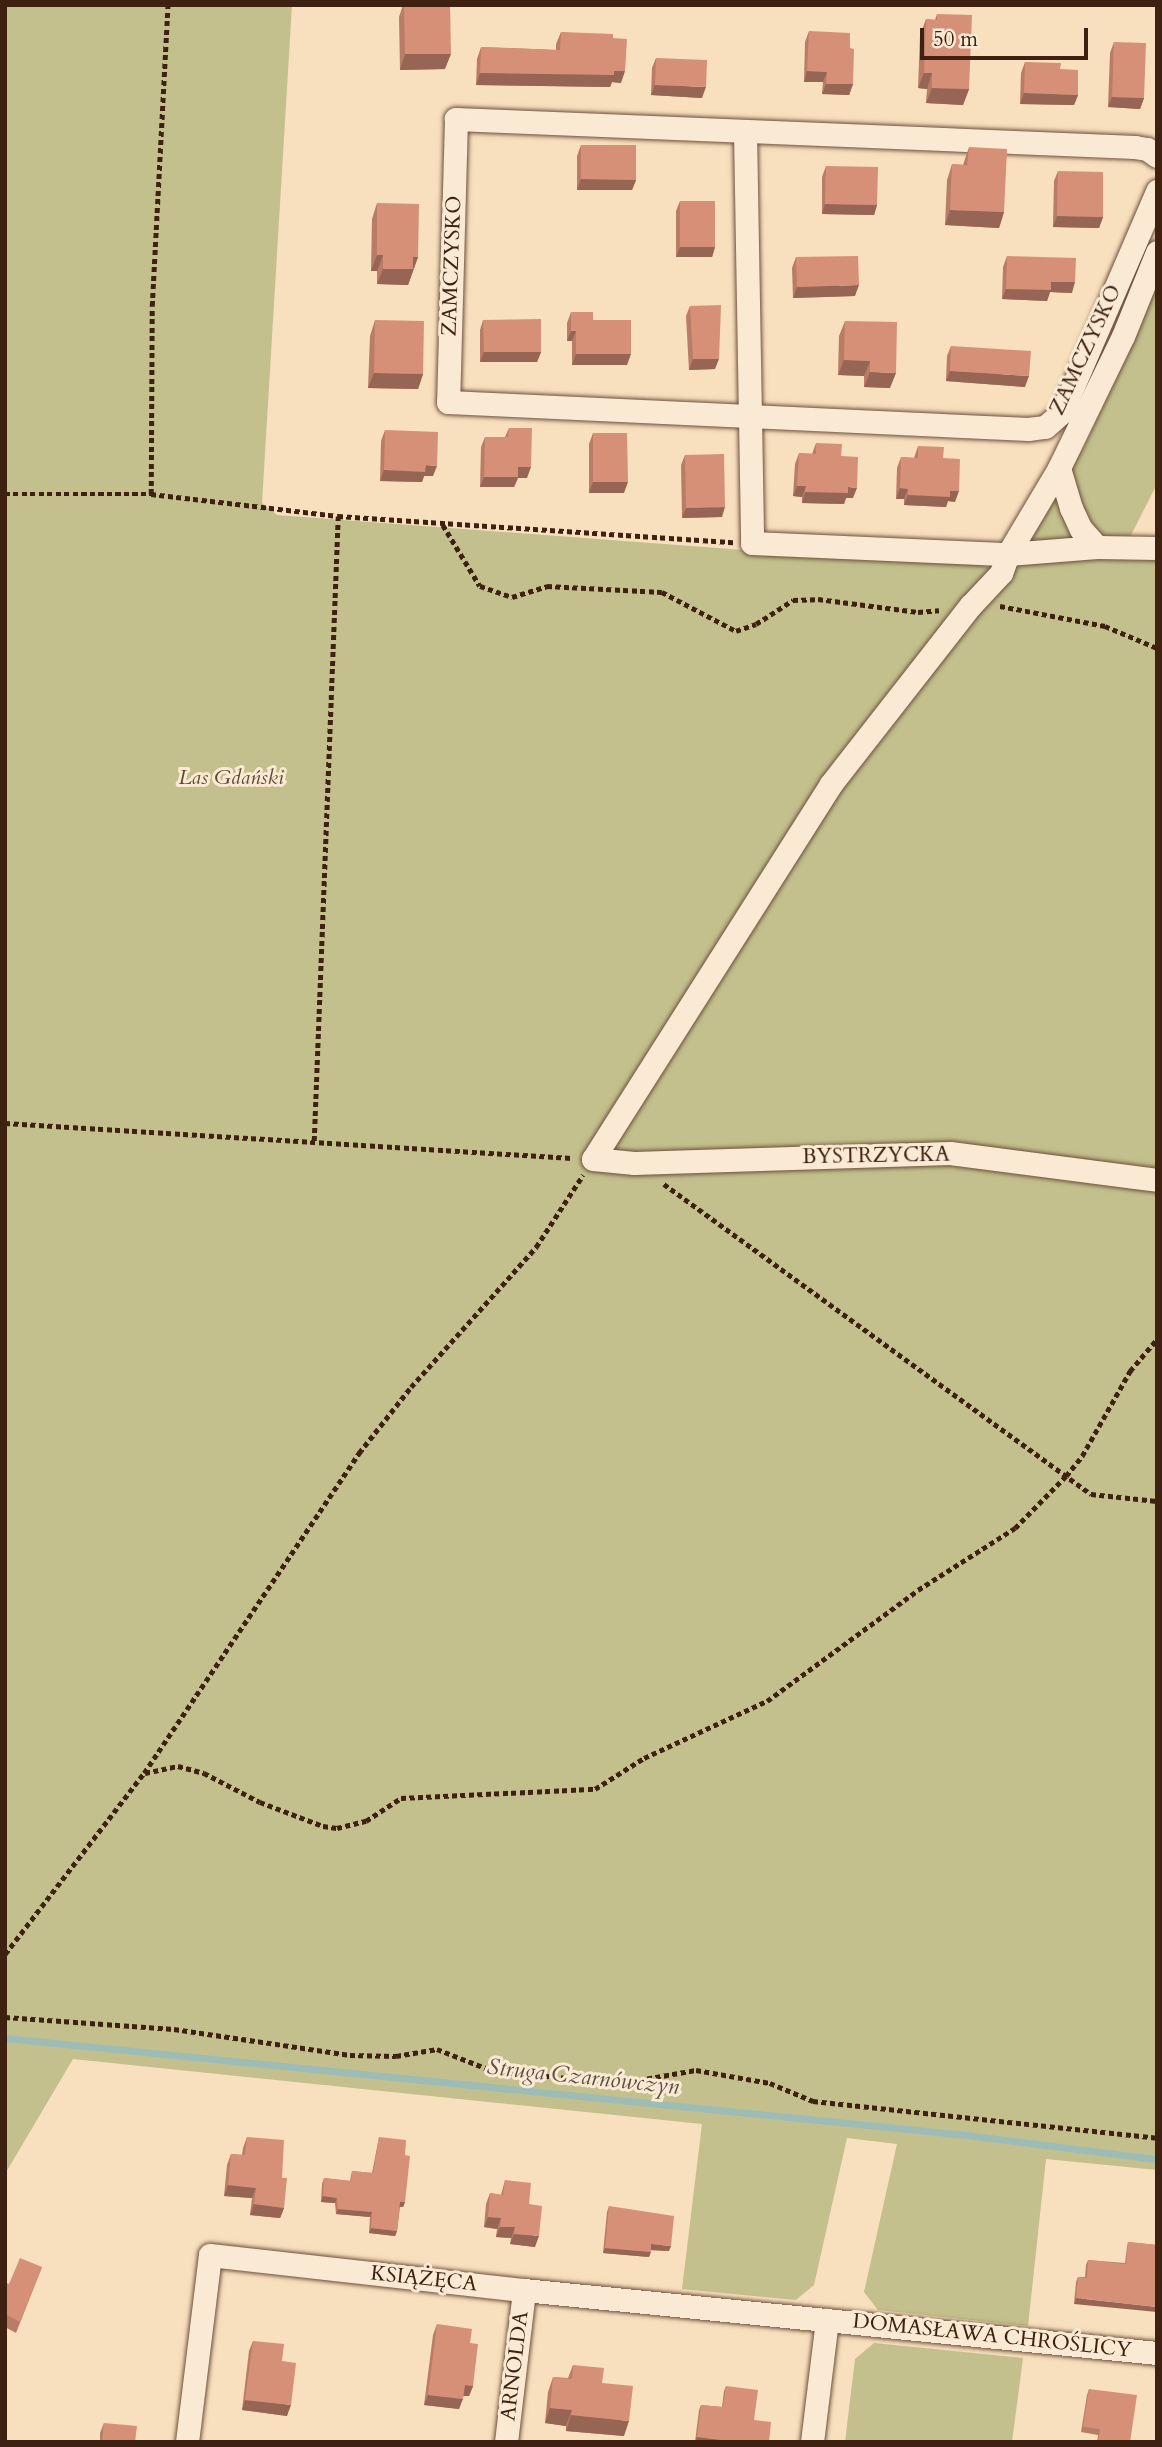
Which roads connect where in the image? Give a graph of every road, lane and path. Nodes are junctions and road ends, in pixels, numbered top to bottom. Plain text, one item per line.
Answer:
1 (168, 5) edge
2 (745, 131) junction
3 (1157, 156) edge
4 (1157, 191) edge
5 (1157, 252) edge
6 (749, 416) junction
7 (1059, 468) junction
8 (5, 494) edge
9 (151, 494) junction
10 (338, 516) junction
11 (443, 524) junction
12 (751, 543) junction
13 (1097, 547) junction
14 (1157, 548) edge
15 (1008, 554) junction
16 (970, 606) junction
17 (1157, 648) edge
18 (5, 1123) edge
19 (314, 1141) junction
20 (593, 1159) junction
21 (634, 1163) junction
22 (1157, 1181) edge
23 (1157, 1339) edge
24 (1066, 1476) junction
25 (1157, 1500) edge
26 (144, 1773) junction
27 (5, 1954) edge
28 (5, 2017) edge
29 (1157, 2138) edge
30 (524, 2290) junction
31 (827, 2320) junction
32 (1157, 2353) edge
33 (187, 2442) edge
34 (506, 2442) edge
35 (811, 2442) edge

1 - 9 path
2 - 3 street, ZAMCZYSKO
2 - 6 street
2 - 6 street, ZAMCZYSKO
4 - 6 street, ZAMCZYSKO
5 - 7 street
6 - 12 street
7 - 13 street
7 - 15 street
8 - 9 path
9 - 10 path
10 - 11 path
10 - 19 path
11 - 12 path
11 - 16 path
12 - 15 street
13 - 14 street
13 - 15 street
15 - 16 street
16 - 17 path
16 - 20 street
18 - 19 path
19 - 20 path
20 - 21 street, BYSTRZYCKA
20 - 26 path
21 - 22 street, BYSTRZYCKA
21 - 24 path
23 - 24 path
24 - 25 path
24 - 26 path
26 - 27 path
28 - 29 path
30 - 31 street, KSIĄŻĘCA
30 - 33 street, KSIĄŻĘCA
30 - 34 street, ARNOLDA
31 - 32 street, DOMASŁAWA CHROŚLICY
31 - 35 street

